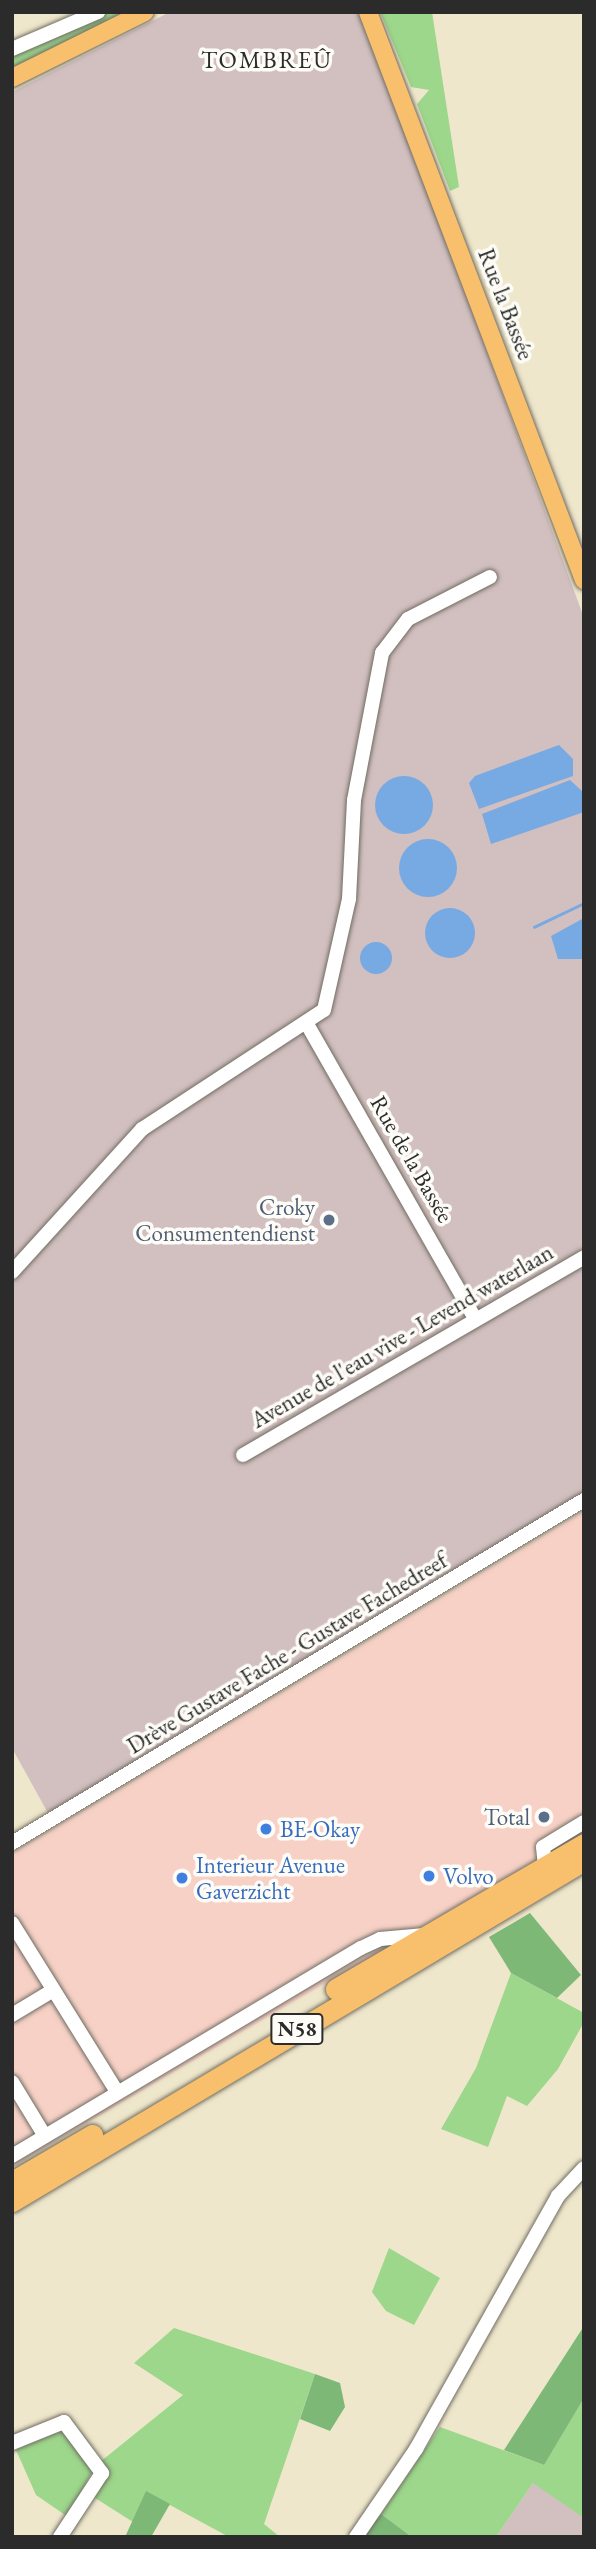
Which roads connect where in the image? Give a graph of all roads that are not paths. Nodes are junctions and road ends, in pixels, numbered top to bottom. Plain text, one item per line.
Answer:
1 (98, 12) edge
2 (145, 12) edge
3 (368, 12) edge
4 (378, 12) edge
5 (382, 44) junction
6 (12, 49) edge
7 (12, 78) edge
8 (490, 577) dead end
9 (584, 580) edge
10 (307, 1024) junction
11 (584, 1257) edge
12 (12, 1272) edge
13 (475, 1318) junction
14 (243, 1455) dead end
15 (584, 1500) edge
16 (584, 1822) edge
17 (12, 1843) edge
18 (584, 1844) edge
19 (584, 1860) edge
20 (545, 1866) junction
21 (13, 1925) edge
22 (425, 1935) junction
23 (52, 1991) junction
24 (12, 2015) edge
25 (12, 2082) edge
26 (117, 2092) junction
27 (44, 2136) junction
28 (12, 2156) edge
29 (584, 2168) edge
30 (12, 2182) edge
31 (12, 2202) edge
32 (12, 2443) edge
33 (60, 2537) edge
34 (356, 2537) edge

1 - 6 street
2 - 7 main road
3 - 5 main road, Rue la Bassée
4 - 5 main road, Rue la Bassée
5 - 9 main road, Rue la Bassée
8 - 10 street
10 - 12 street
10 - 13 street, Rue de la Bassée
11 - 13 street, Avenue de l'eau vive - Levend waterlaan
13 - 14 street, Avenue de l'eau vive - Levend waterlaan
15 - 17 street, Drève Gustave Fache - Gustave Fachedreef
16 - 20 street
18 - 20 highway, N58
19 - 31 highway, N58
20 - 22 highway, N58
21 - 23 street
22 - 26 street
22 - 30 highway, N58
23 - 24 street
23 - 26 street
25 - 27 street
26 - 27 street
27 - 28 street
29 - 34 street
32 - 33 street

